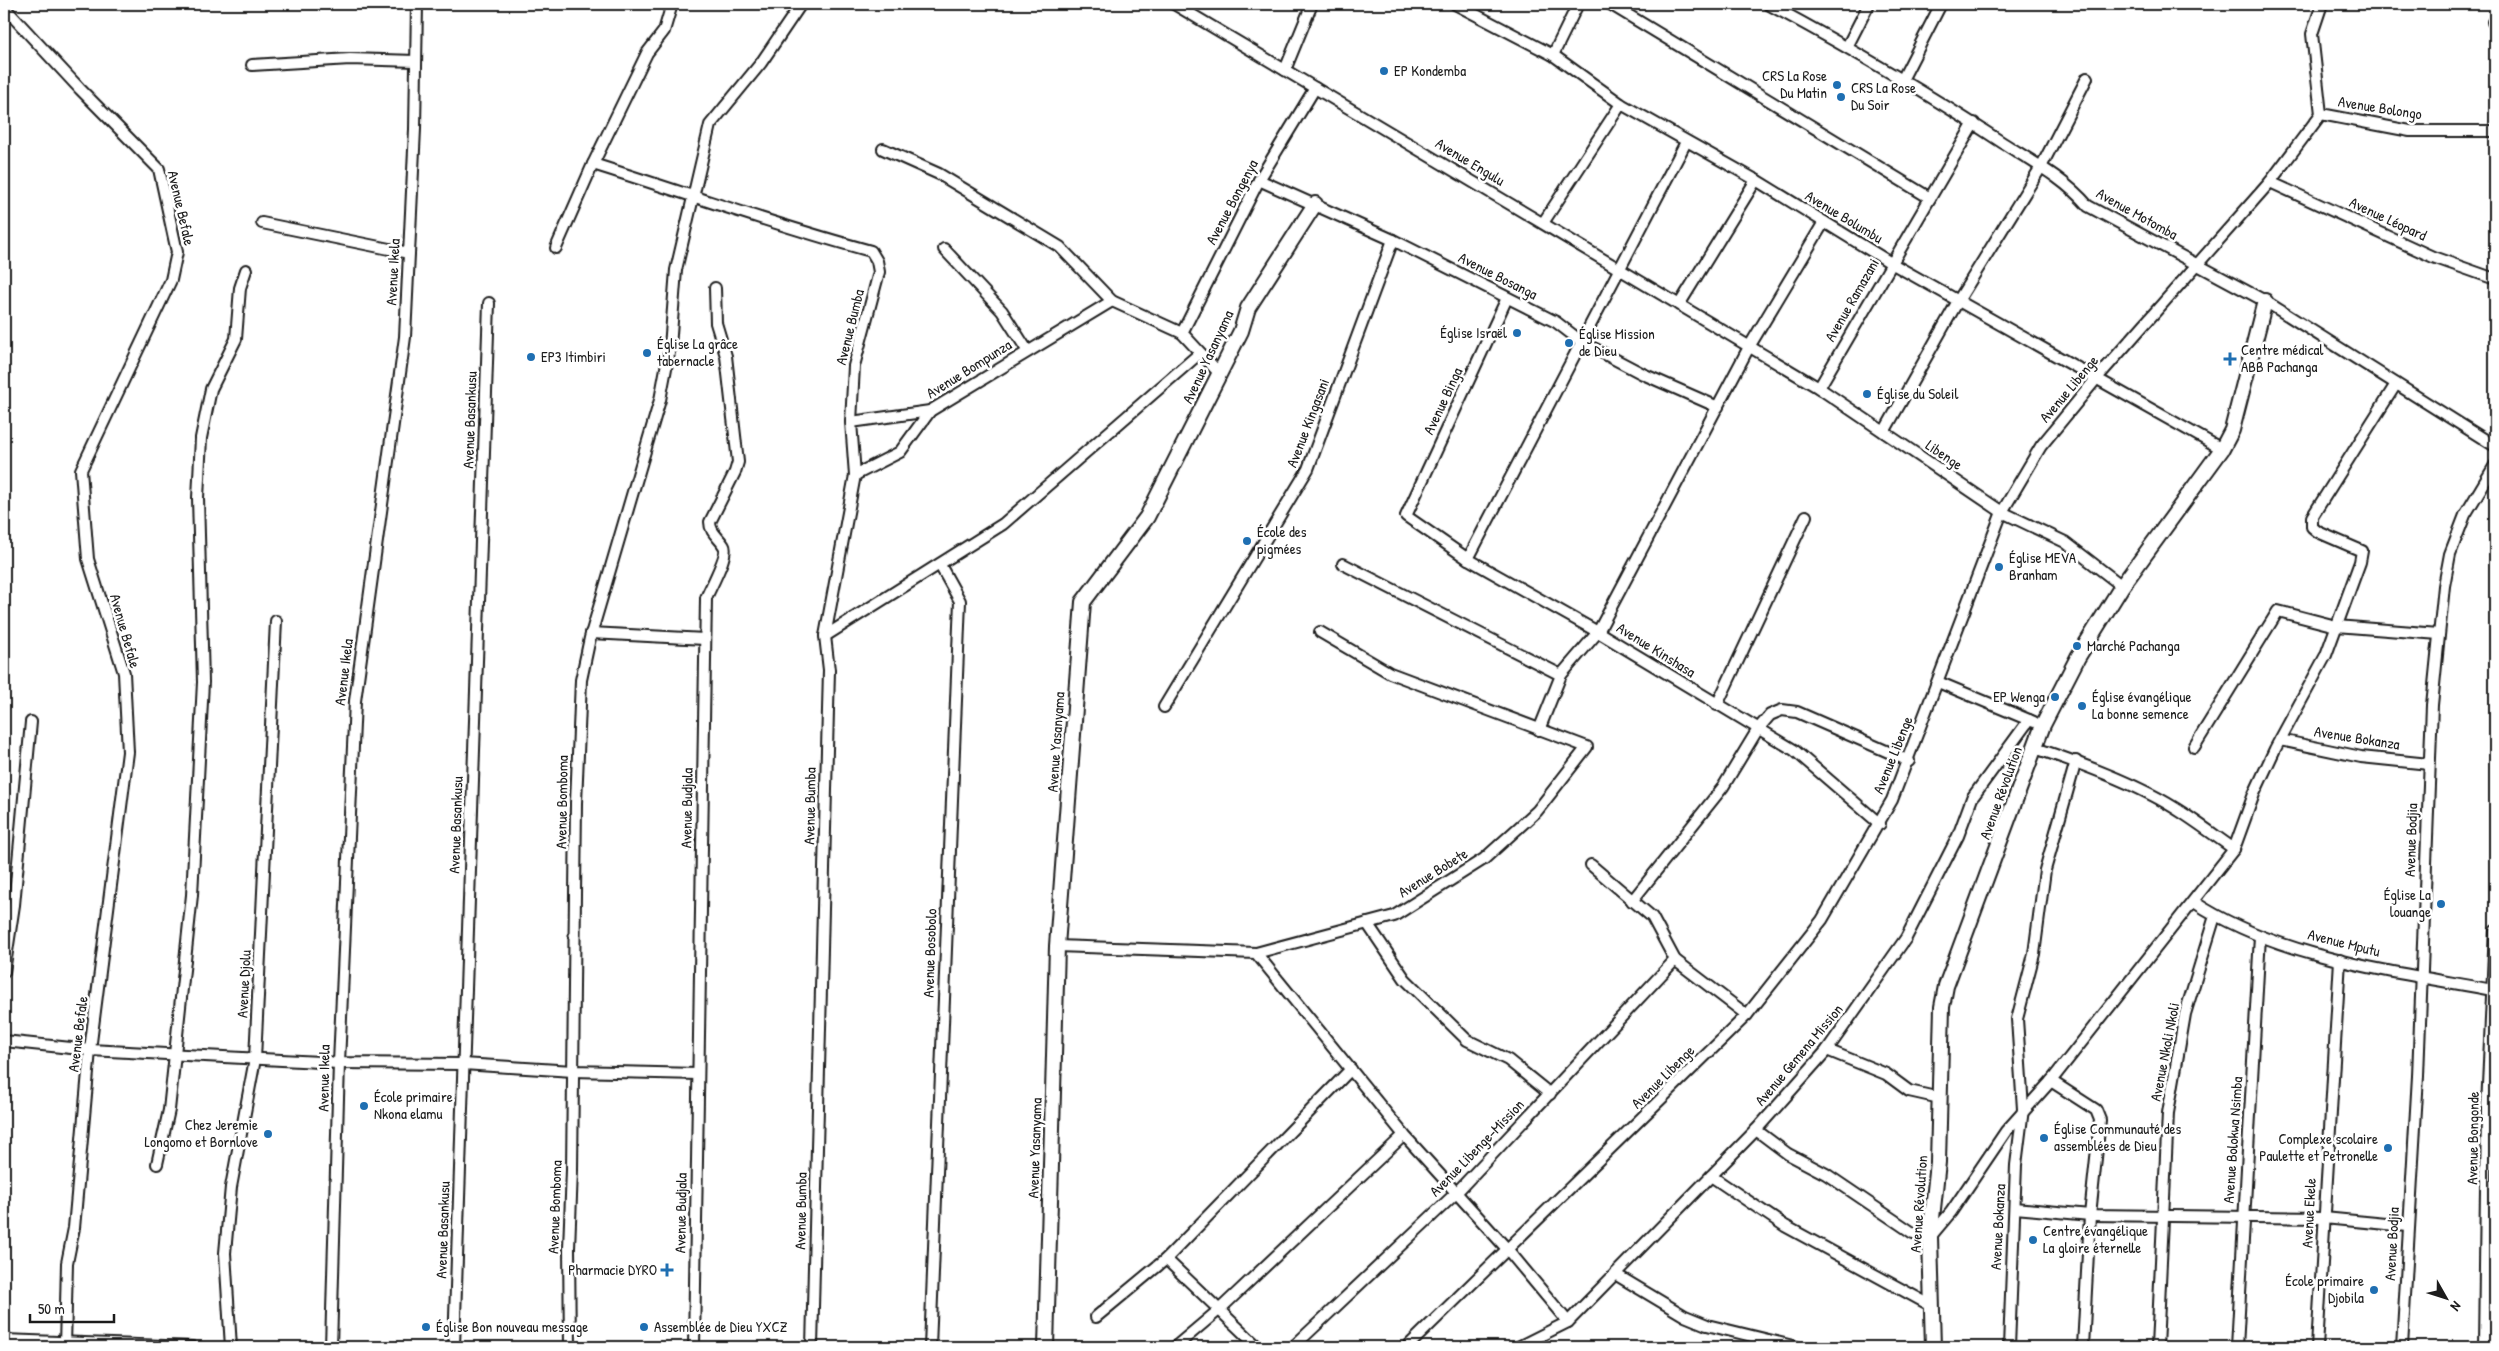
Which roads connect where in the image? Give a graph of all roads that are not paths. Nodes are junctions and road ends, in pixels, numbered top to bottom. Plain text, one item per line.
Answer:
1 (417, 4) edge
2 (672, 4) edge
3 (801, 4) edge
4 (1174, 4) edge
5 (1312, 4) edge
6 (1455, 4) edge
7 (1578, 4) edge
8 (1610, 4) edge
9 (1768, 4) edge
10 (1869, 4) edge
11 (1941, 4) edge
12 (2322, 4) edge
13 (4, 7) edge
14 (1847, 47) junction
15 (1553, 55) junction
16 (416, 61) junction
17 (252, 65) dead end
18 (1285, 70) junction
19 (2087, 78) dead end
20 (1902, 80) junction
21 (1315, 88) junction
22 (1621, 104) junction
23 (2321, 114) junction
24 (1974, 124) junction
25 (2495, 131) edge
26 (1686, 142) junction
27 (883, 149) dead end
28 (593, 164) junction
29 (2041, 168) junction
30 (1259, 180) junction
31 (1756, 180) junction
32 (2270, 182) junction
33 (693, 196) junction
34 (1930, 198) junction
35 (1314, 204) junction
36 (1824, 222) junction
37 (262, 223) dead end
38 (1543, 223) junction
39 (1393, 240) junction
40 (556, 248) dead end
41 (944, 249) dead end
42 (409, 254) junction
43 (1891, 263) junction
44 (2198, 264) junction
45 (1619, 269) junction
46 (246, 270) dead end
47 (2495, 279) edge
48 (715, 288) dead end
49 (1507, 298) junction
50 (1112, 301) junction
51 (1958, 301) junction
52 (2265, 301) junction
53 (489, 304) dead end
54 (1678, 305) junction
55 (1182, 333) junction
56 (1582, 342) junction
57 (1749, 347) junction
58 (1028, 350) junction
59 (1200, 353) junction
60 (1220, 374) junction
61 (2096, 379) junction
62 (2396, 384) junction
63 (1819, 388) junction
64 (1718, 407) junction
65 (930, 411) junction
66 (851, 422) junction
67 (1884, 432) junction
68 (2495, 446) edge
69 (2222, 449) junction
70 (2495, 465) edge
71 (855, 475) junction
72 (2002, 512) junction
73 (1406, 516) joint
74 (1806, 516) dead end
75 (1468, 559) junction
76 (1342, 564) dead end
77 (940, 565) junction
78 (2122, 586) junction
79 (276, 620) dead end
80 (2336, 626) junction
81 (1320, 632) dead end
82 (1598, 632) junction
83 (592, 633) junction
84 (2439, 634) junction
85 (825, 636) junction
86 (705, 639) junction
87 (1561, 675) junction
88 (1938, 682) junction
89 (1717, 705) junction
90 (1164, 707) dead end
91 (2029, 720) junction
92 (31, 722) dead end
93 (2043, 725) junction
94 (1539, 730) junction
95 (1758, 730) junction
96 (2280, 740) junction
97 (2194, 747) dead end
98 (2035, 748) junction
99 (1909, 761) junction
100 (2076, 761) junction
101 (2429, 764) junction
102 (1880, 824) junction
103 (2234, 849) junction
104 (1590, 865) dead end
105 (1632, 901) junction
106 (2194, 902) junction
107 (2215, 916) junction
108 (1367, 923) junction
109 (2495, 930) edge
110 (2260, 936) junction
111 (1056, 946) junction
112 (1256, 953) junction
113 (1675, 960) junction
114 (2340, 960) junction
115 (4, 972) edge
116 (2421, 977) junction
117 (2493, 990) junction
118 (1747, 1015) junction
119 (4, 1041) edge
120 (90, 1050) junction
121 (1827, 1050) junction
122 (174, 1055) junction
123 (256, 1059) junction
124 (339, 1064) junction
125 (462, 1064) junction
126 (1351, 1069) junction
127 (573, 1071) junction
128 (698, 1074) junction
129 (2051, 1081) junction
130 (1550, 1094) junction
131 (1940, 1098) junction
132 (2023, 1109) junction
133 (1756, 1130) junction
134 (1404, 1135) junction
135 (157, 1164) dead end
136 (1711, 1176) junction
137 (1456, 1194) junction
138 (2015, 1208) junction
139 (2162, 1214) junction
140 (2090, 1215) junction
141 (2243, 1217) junction
142 (2324, 1218) junction
143 (2407, 1226) junction
144 (1930, 1238) junction
145 (1508, 1250) junction
146 (1166, 1259) junction
147 (1615, 1274) junction
148 (1932, 1306) junction
149 (1220, 1309) junction
150 (1096, 1317) dead end
151 (1568, 1322) junction
152 (4, 1340) edge
153 (65, 1345) edge
154 (192, 1347) edge
155 (231, 1347) edge
156 (331, 1347) edge
157 (454, 1347) edge
158 (570, 1347) edge
159 (694, 1347) edge
160 (812, 1347) edge
161 (930, 1347) edge
162 (1046, 1347) edge
163 (1175, 1347) edge
164 (1258, 1347) edge
165 (1293, 1347) edge
166 (1407, 1347) edge
167 (1518, 1347) edge
168 (1797, 1347) edge
169 (1932, 1347) edge
170 (2009, 1347) edge
171 (2083, 1347) edge
172 (2157, 1347) edge
173 (2237, 1347) edge
174 (2316, 1347) edge
175 (2402, 1347) edge
176 (2484, 1347) edge

1 - 16 street, Avenue Ikela
2 - 28 street
3 - 33 street, Avenue Bomboma
4 - 18 street, Avenue Engulu
5 - 18 street
6 - 15 street, Avenue Bolumbu
7 - 15 street
8 - 34 street
9 - 14 street, Avenue Motomba
10 - 14 street
11 - 20 street
12 - 23 street
13 - 120 street, Avenue Befale
14 - 20 street, Avenue Motomba
15 - 22 street, Avenue Bolumbu
16 - 17 street
16 - 42 street, Avenue Ikela
18 - 21 street, Avenue Engulu
19 - 29 street
20 - 24 street, Avenue Motomba
21 - 30 street, Avenue Bongenya
21 - 38 street, Avenue Engulu
22 - 26 street, Avenue Bolumbu
22 - 38 street
23 - 25 street, Avenue Bolongo
23 - 32 street, Avenue Libenge
24 - 29 street, Avenue Motomba
24 - 34 street, Avenue Ramazani
26 - 31 street, Avenue Bolumbu
26 - 45 street
27 - 50 street
28 - 33 street
28 - 40 street
29 - 44 street, Avenue Motomba
29 - 51 street
30 - 35 street, Avenue Bosanga
30 - 55 street, Avenue Bongenya
31 - 36 street, Avenue Bolumbu
31 - 54 street
32 - 44 street, Avenue Libenge
32 - 47 street, Avenue Léopard
33 - 66 street, Avenue Bumba
33 - 83 street, Avenue Bomboma
34 - 43 street, Avenue Ramazani
35 - 39 street, Avenue Bosanga
35 - 60 street, Avenue Yasanyama
36 - 43 street, Avenue Bolumbu
36 - 57 street
37 - 42 street
38 - 45 street, Avenue Engulu
39 - 49 street, Avenue Bosanga
39 - 90 street, Avenue Kingasani
41 - 58 street
42 - 124 street, Avenue Ikela
43 - 51 street, Avenue Bolumbu
43 - 63 street, Avenue Ramazani
44 - 52 street, Avenue Motomba
44 - 61 street, Avenue Libenge
45 - 54 street, Avenue Engulu
45 - 56 street
46 - 122 street
48 - 86 street, Avenue Budjala
49 - 56 street, Avenue Bosanga
49 - 73 street, Avenue Binga
50 - 55 street
50 - 58 street, Avenue Bompunza
51 - 61 street, Avenue Bolumbu
51 - 67 street
52 - 62 street, Avenue Motomba
52 - 69 street, Avenue Révolution
53 - 125 street, Avenue Basankusu
54 - 57 street, Avenue Engulu
55 - 59 street
56 - 64 street, Avenue Bosanga
56 - 75 street
57 - 63 street, Libenge
57 - 64 street
58 - 65 street, Avenue Bompunza
59 - 60 street
59 - 77 street
60 - 111 street, Avenue Yasanyama
61 - 69 street, Avenue Bolumbu
61 - 72 street, Avenue Libenge
62 - 68 street, Avenue Motomba
62 - 80 street
63 - 67 street, Libenge
64 - 82 street
65 - 66 street
65 - 71 street, Avenue Bompunza
66 - 71 street, Avenue Bumba
67 - 72 street, Libenge
69 - 78 street, Avenue Révolution
70 - 84 street, Avenue Bodjia
71 - 85 street, Avenue Bumba
72 - 78 street, Libenge
72 - 88 street, Avenue Libenge
73 - 75 street, Avenue Kinshasa
74 - 89 street
75 - 82 street, Avenue Kinshasa
76 - 87 street
77 - 85 street
77 - 161 street, Avenue Bosobolo
78 - 93 street, Avenue Révolution
79 - 123 street, Avenue Djolu
80 - 84 street
80 - 96 street
80 - 97 street
81 - 94 street
82 - 87 street
82 - 89 street, Avenue Kinshasa
83 - 86 street
83 - 127 street, Avenue Bomboma
84 - 101 street, Avenue Bodjia
85 - 160 street, Avenue Bumba
86 - 128 street, Avenue Budjala
87 - 94 street
88 - 91 street
88 - 99 street, Avenue Libenge
89 - 95 street, Avenue Kinshasa
91 - 93 street
91 - 121 street, Avenue Gemena Mission
92 - 115 street
93 - 98 street, Avenue Révolution
94 - 108 street, Avenue Bobete
95 - 99 street
95 - 102 street, Avenue Kinshasa
95 - 105 street
96 - 101 street, Avenue Bokanza
96 - 103 street
98 - 100 street
98 - 131 street, Avenue Révolution
99 - 102 street, Avenue Libenge
100 - 103 street
100 - 132 street, Avenue Bokanza
101 - 116 street, Avenue Bodjia
102 - 118 street, Avenue Libenge
103 - 106 street
104 - 105 street
105 - 113 street
106 - 107 street, Avenue Mputu
106 - 129 street
107 - 110 street, Avenue Mputu
107 - 139 street, Avenue Nkoli Nkoli
108 - 112 street, Avenue Bobete
108 - 130 street
109 - 117 street, Avenue Bongonde
110 - 114 street, Avenue Mputu
110 - 141 street, Avenue Bolokwa Nsimba
111 - 112 street, Avenue Bobete
111 - 162 street, Avenue Yasanyama
112 - 126 street
113 - 118 street
113 - 130 street, Avenue Libenge-Mission
114 - 116 street, Avenue Mputu
114 - 142 street, Avenue Ekele
116 - 117 street, Avenue Mputu
116 - 143 street, Avenue Bodjia
117 - 176 street, Avenue Bongonde
118 - 145 street, Avenue Libenge
119 - 120 street
120 - 122 street
120 - 153 street, Avenue Befale
121 - 131 street
121 - 133 street, Avenue Gemena Mission
122 - 123 street
122 - 135 street
123 - 124 street
123 - 155 street, Avenue Djolu
124 - 125 street
124 - 156 street, Avenue Ikela
125 - 127 street
125 - 157 street, Avenue Basankusu
126 - 134 street
126 - 146 street
127 - 128 street
127 - 158 street, Avenue Bomboma
128 - 159 street, Avenue Budjala
129 - 132 street
129 - 140 street
130 - 137 street, Avenue Libenge-Mission
131 - 144 street, Avenue Révolution
132 - 138 street, Avenue Bokanza
132 - 144 street
133 - 136 street, Avenue Gemena Mission
133 - 144 street
134 - 137 street
134 - 149 street
136 - 147 street, Avenue Gemena Mission
136 - 148 street
137 - 145 street
137 - 165 street, Avenue Libenge-Mission
138 - 140 street
138 - 170 street, Avenue Bokanza
139 - 140 street
139 - 141 street
139 - 172 street, Avenue Nkoli Nkoli
140 - 171 street
141 - 142 street
141 - 173 street, Avenue Bolokwa Nsimba
142 - 143 street
142 - 174 street, Avenue Ekele
143 - 175 street, Avenue Bodjia
144 - 148 street, Avenue Révolution
145 - 151 street
145 - 166 street, Avenue Libenge
146 - 149 street
146 - 150 street
147 - 151 street, Avenue Gemena Mission
147 - 168 street
148 - 169 street, Avenue Révolution
149 - 163 street
149 - 164 street
151 - 167 street, Avenue Gemena Mission
152 - 153 street
153 - 154 street

